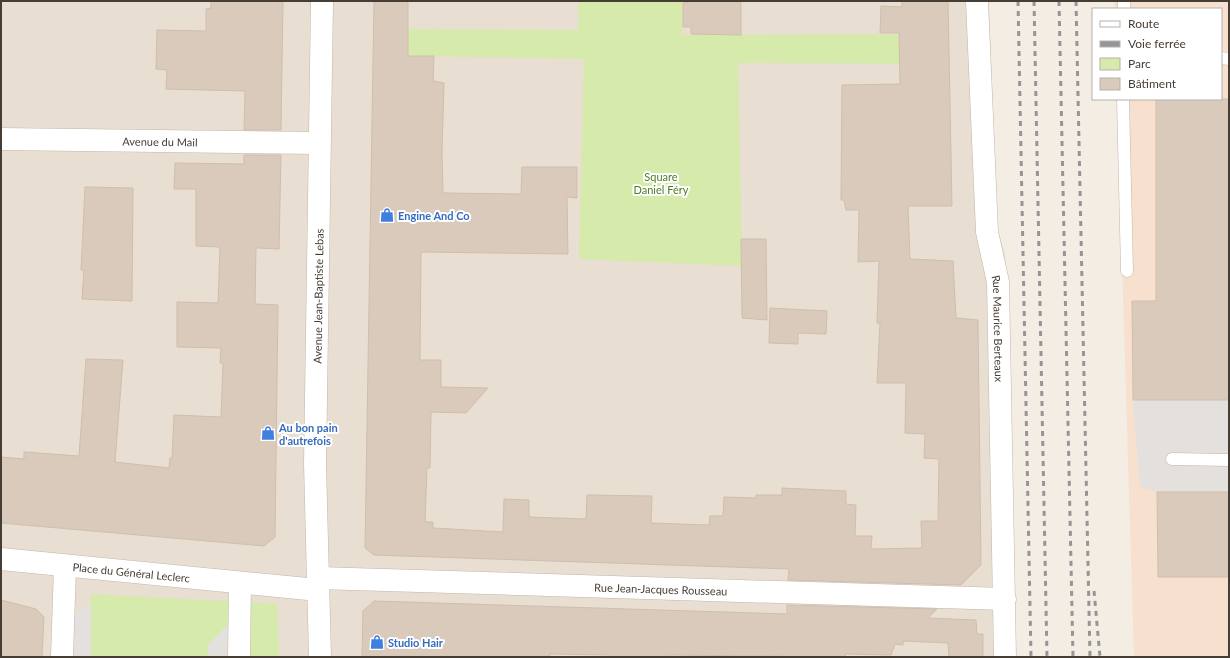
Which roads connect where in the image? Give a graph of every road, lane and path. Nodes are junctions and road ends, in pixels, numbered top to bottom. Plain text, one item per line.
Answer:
1 (322, 1) edge
2 (977, 1) edge
3 (1123, 100) edge
4 (1, 139) edge
5 (319, 143) junction
6 (1127, 271) dead end
7 (1172, 459) dead end
8 (1229, 460) edge
9 (1, 559) edge
10 (65, 566) junction
11 (240, 583) junction
12 (318, 584) junction
13 (1004, 599) junction
14 (62, 657) edge
15 (240, 657) edge
16 (320, 657) edge
17 (1005, 657) edge

1 - 5 street, Avenue Jean-Baptiste Lebas
2 - 13 street, Rue Maurice Berteaux
3 - 6 lane
4 - 5 street, Avenue du Mail
5 - 12 street, Avenue Jean-Baptiste Lebas
7 - 8 lane
9 - 10 street
10 - 11 street, Place du Général Leclerc
10 - 14 street, Place du Général Leclerc
11 - 12 street, Place du Général Leclerc
11 - 15 street
12 - 13 street, Rue Jean-Jacques Rousseau
12 - 16 street
13 - 17 street, Rue Maurice Berteaux

